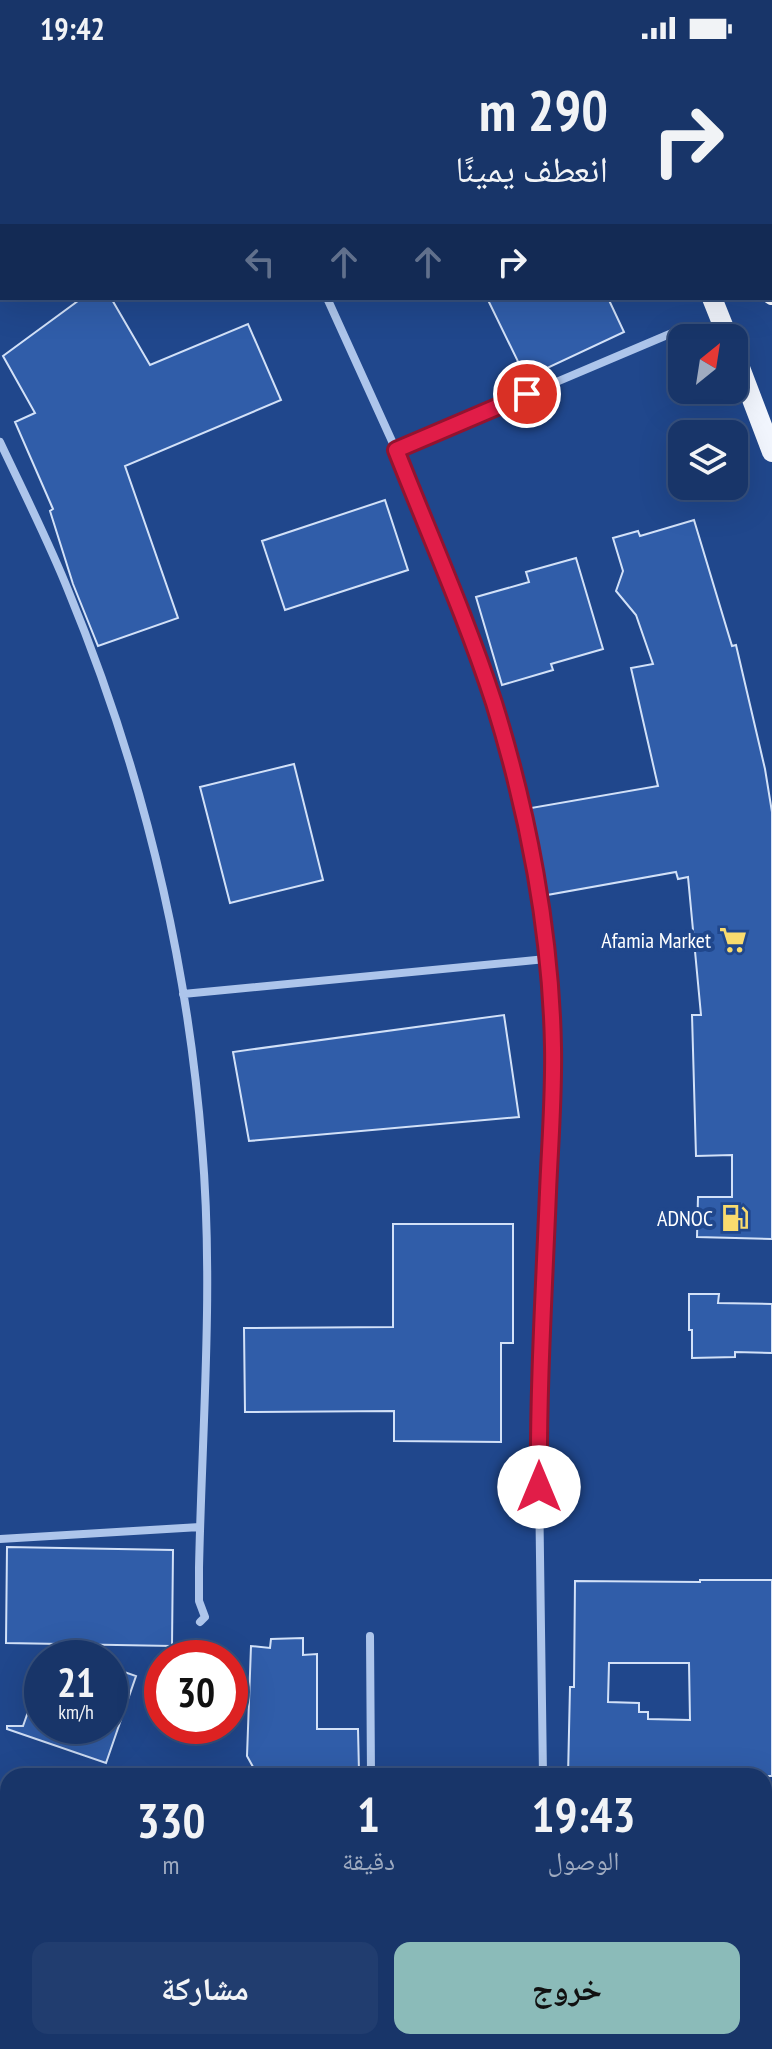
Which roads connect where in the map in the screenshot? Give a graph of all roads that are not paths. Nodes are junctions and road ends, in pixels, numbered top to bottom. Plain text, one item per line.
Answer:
1 (328, 300) edge
2 (713, 300) edge
3 (722, 324) edge
4 (668, 335) edge
5 (748, 393) edge
6 (0, 442) edge
7 (396, 450) junction
8 (772, 452) edge
9 (546, 959) junction
10 (183, 994) junction
11 (200, 1527) junction
12 (0, 1539) edge
13 (200, 1622) dead end
14 (370, 1636) dead end
15 (371, 1768) edge
16 (543, 1768) edge

1 - 7 street
2 - 3 main road
4 - 7 street
5 - 8 main road
6 - 10 street
7 - 9 street
9 - 10 street
9 - 16 street
10 - 11 street
11 - 12 street
11 - 13 street
14 - 15 street

